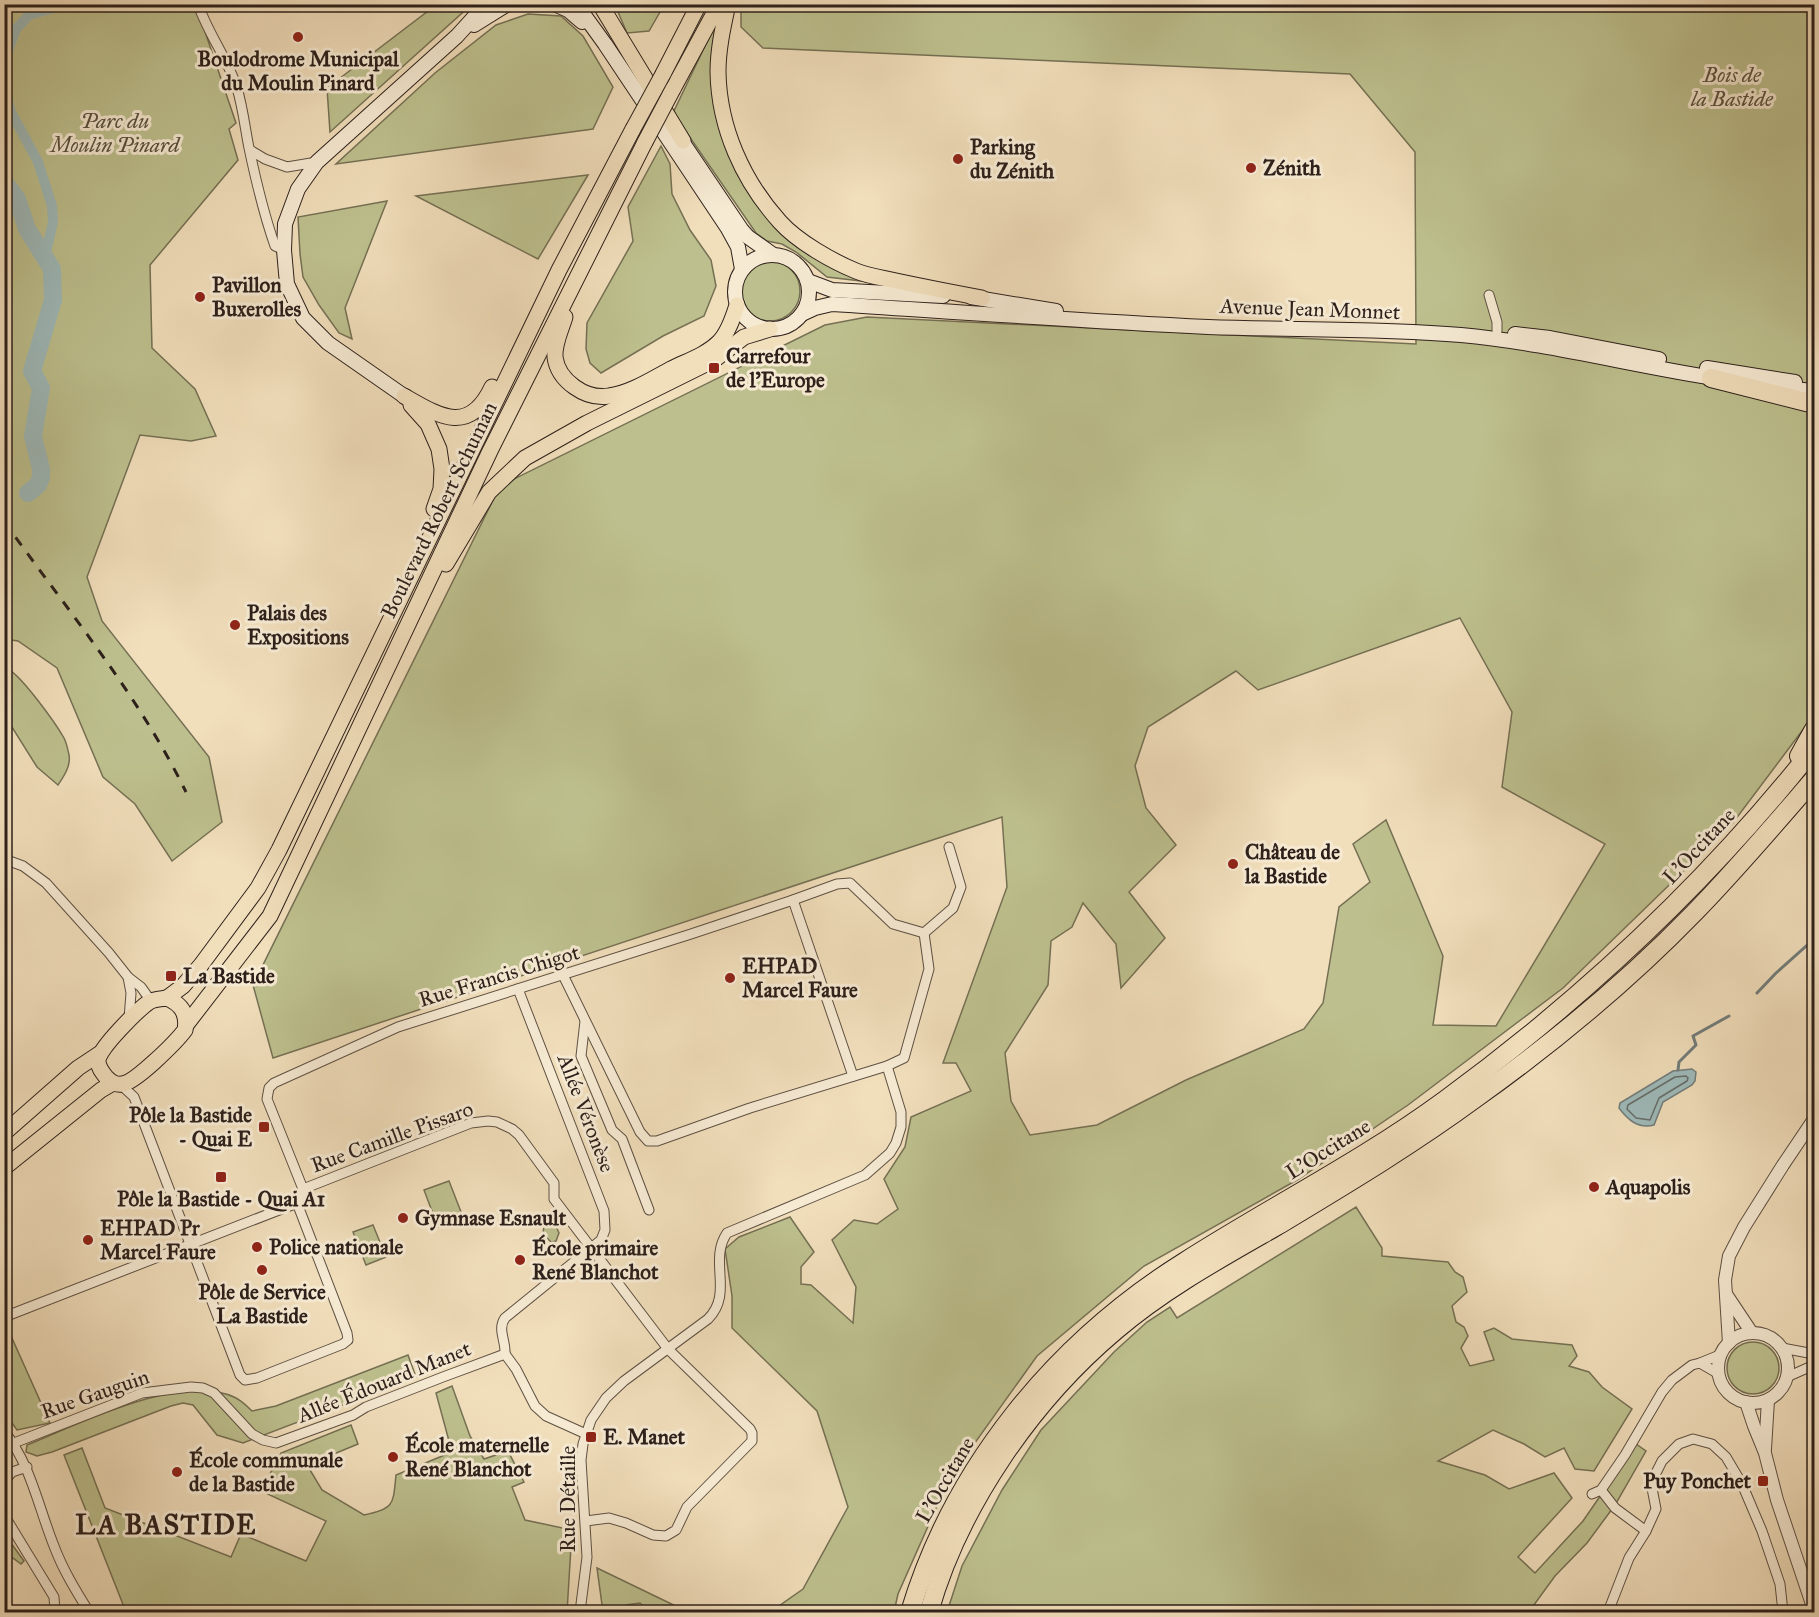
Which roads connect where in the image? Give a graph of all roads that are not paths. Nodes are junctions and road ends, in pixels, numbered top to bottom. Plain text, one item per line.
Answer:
1 (198, 4) edge
2 (486, 4) edge
3 (510, 4) edge
4 (554, 4) edge
5 (576, 4) edge
6 (586, 4) edge
7 (600, 4) edge
8 (692, 4) edge
9 (699, 4) edge
10 (719, 4) edge
11 (728, 4) edge
12 (457, 36) junction
13 (604, 45) junction
14 (666, 68) junction
15 (682, 141) junction
16 (250, 150) junction
17 (317, 162) junction
18 (284, 250) junction
19 (772, 254) junction
20 (584, 261) junction
21 (742, 269) junction
22 (559, 270) junction
23 (808, 281) junction
24 (1489, 295) dead end
25 (982, 298) junction
26 (737, 305) junction
27 (802, 314) junction
28 (770, 329) junction
29 (1497, 331) junction
30 (1711, 378) junction
31 (1815, 385) edge
32 (1815, 392) edge
33 (404, 396) junction
34 (1815, 404) edge
35 (412, 574) junction
36 (400, 642) junction
37 (1815, 729) edge
38 (1815, 748) edge
39 (1815, 779) edge
40 (1780, 791) junction
41 (950, 847) dead end
42 (4, 859) edge
43 (794, 900) junction
44 (924, 933) junction
45 (563, 975) junction
46 (128, 977) junction
47 (518, 989) junction
48 (167, 998) junction
49 (151, 1000) junction
50 (585, 1021) junction
51 (129, 1022) junction
52 (186, 1025) junction
53 (99, 1054) junction
54 (887, 1066) junction
55 (139, 1075) junction
56 (853, 1076) junction
57 (117, 1084) junction
58 (134, 1097) junction
59 (1815, 1119) edge
60 (4, 1133) edge
61 (4, 1167) edge
62 (303, 1189) junction
63 (297, 1203) junction
64 (650, 1210) dead end
65 (190, 1243) junction
66 (590, 1247) junction
67 (1726, 1294) junction
68 (4, 1317) edge
69 (1752, 1334) junction
70 (1782, 1348) junction
71 (668, 1349) junction
72 (1725, 1349) junction
73 (505, 1354) junction
74 (1815, 1354) edge
75 (1701, 1364) junction
76 (1815, 1365) edge
77 (1719, 1374) junction
78 (1787, 1377) junction
79 (1768, 1400) junction
80 (1746, 1402) junction
81 (4, 1431) edge
82 (586, 1434) junction
83 (14, 1443) junction
84 (276, 1443) joint
85 (1765, 1453) junction
86 (27, 1467) junction
87 (4, 1482) edge
88 (4, 1515) edge
89 (586, 1521) junction
90 (1646, 1531) junction
91 (1815, 1610) edge
92 (55, 1612) edge
93 (89, 1612) edge
94 (580, 1612) edge
95 (910, 1612) edge
96 (929, 1612) edge
97 (1608, 1612) edge
98 (1783, 1612) edge

1 - 16 street
2 - 12 main road
3 - 12 main road
4 - 13 main road
5 - 13 main road
6 - 15 main road
7 - 15 main road
8 - 14 main road
9 - 14 main road, Boulevard Robert Schuman
10 - 20 main road, Boulevard Robert Schuman, bridge
11 - 25 main road
12 - 17 main road
13 - 21 main road
14 - 22 main road, Boulevard Robert Schuman, bridge
15 - 19 main road
16 - 17 street
16 - 18 street
17 - 18 main road
18 - 33 main road
19 - 21 main road
19 - 23 main road
20 - 26 main road
20 - 36 main road, Boulevard Robert Schuman
21 - 26 main road
22 - 33 main road
22 - 35 main road, Boulevard Robert Schuman
23 - 25 main road, Avenue Jean Monnet
23 - 27 main road
24 - 29 street
25 - 29 main road, Avenue Jean Monnet
26 - 28 main road
27 - 28 main road
27 - 30 main road, Avenue Jean Monnet
28 - 36 main road
29 - 31 main road, Avenue Jean Monnet
30 - 32 main road, Avenue Jean Monnet
30 - 34 highway
33 - 35 main road
35 - 48 main road, Boulevard Robert Schuman
36 - 52 main road, Boulevard Robert Schuman
37 - 40 highway
38 - 40 highway, L'Occitane
39 - 96 highway, L'Occitane
40 - 95 highway, L'Occitane
41 - 44 street
42 - 46 street
43 - 44 street, Rue Francis Chigot
43 - 45 street, Rue Francis Chigot
43 - 56 street
44 - 54 street
45 - 47 street, Rue Francis Chigot
45 - 50 street
46 - 49 street
46 - 51 street
47 - 62 street, Rue Francis Chigot
47 - 66 street, Allée Véronèse
48 - 49 main road
48 - 52 main road
49 - 51 main road
50 - 56 street
50 - 64 street
51 - 53 main road
52 - 55 main road, Boulevard Robert Schuman
53 - 57 main road
53 - 60 main road
54 - 56 street
54 - 71 street, Rue Détaille
55 - 57 main road, Boulevard Robert Schuman
55 - 58 street
57 - 58 street
57 - 61 main road
58 - 65 street
59 - 67 street
62 - 63 street, Rue Camille Pissaro
62 - 66 street, Rue Camille Pissaro
63 - 65 street
63 - 65 street
65 - 68 street
66 - 71 street, Rue Camille Pissaro
66 - 73 street, Allée Édouard Manet
67 - 69 street
67 - 72 street
69 - 70 street
69 - 72 street
70 - 74 street
70 - 78 street
71 - 82 street, Rue Détaille
71 - 89 street, Rue Camille Pissaro
72 - 75 street
72 - 77 street
73 - 82 street, Allée Édouard Manet
73 - 84 street, Allée Édouard Manet
75 - 77 street
75 - 90 street
76 - 78 street
77 - 80 street
78 - 79 street
79 - 80 street
79 - 85 street
80 - 85 street
81 - 83 street
82 - 89 street, Rue Détaille
83 - 84 street, Rue Gauguin
83 - 86 street
85 - 91 street
86 - 87 street
86 - 93 street
88 - 92 street
89 - 94 street, Rue Détaille
90 - 97 street
90 - 98 street

